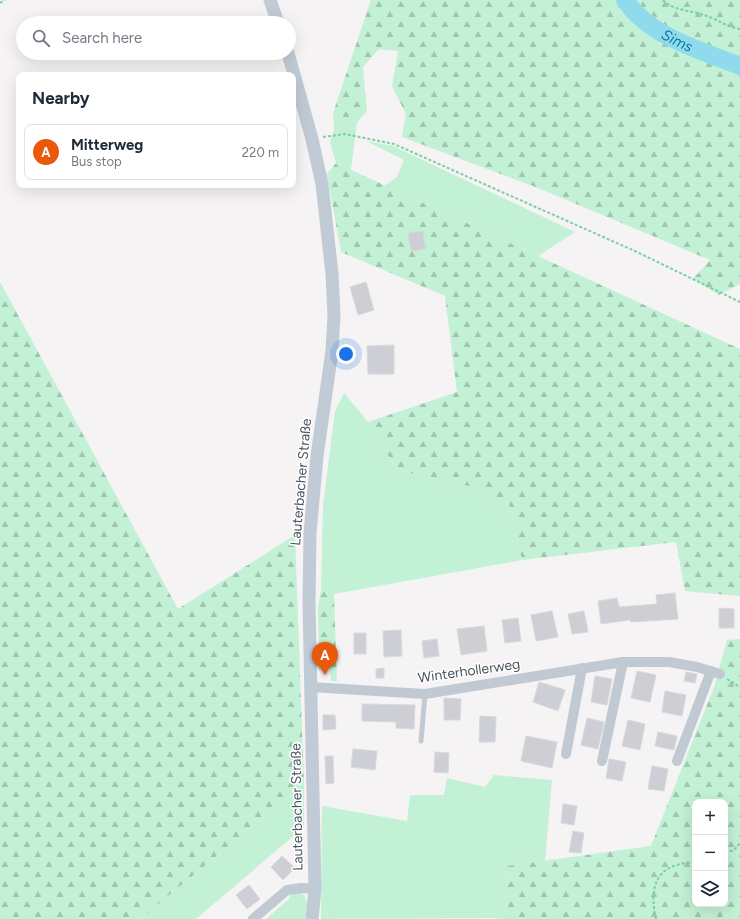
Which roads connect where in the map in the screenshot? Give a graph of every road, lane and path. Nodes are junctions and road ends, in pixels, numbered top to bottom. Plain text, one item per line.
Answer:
1 (5, 0) edge
2 (270, 0) edge
3 (663, 0) edge
4 (0, 3) edge
5 (276, 16) edge
6 (740, 29) edge
7 (290, 60) edge
8 (293, 72) edge
9 (296, 82) edge
10 (312, 139) junction
11 (740, 302) edge
12 (623, 662) junction
13 (582, 668) junction
14 (715, 673) junction
15 (310, 687) junction
16 (740, 687) edge
17 (425, 694) junction
18 (421, 741) dead end
19 (566, 754) dead end
20 (602, 761) dead end
21 (677, 761) dead end
22 (740, 843) edge
23 (728, 852) edge
24 (692, 862) edge
25 (315, 889) junction
26 (252, 919) edge
27 (312, 919) edge
28 (656, 919) edge

1 - 4 path
2 - 5 street
3 - 6 path
7 - 8 street, Lauterbacher Straße
9 - 10 street, Lauterbacher Straße
10 - 11 path
10 - 15 street, Lauterbacher Straße
12 - 13 street, Winterhollerweg
12 - 14 street, Winterhollerweg
12 - 20 street
13 - 17 street, Winterhollerweg
13 - 19 street
14 - 16 path
14 - 21 street
15 - 17 street, Winterhollerweg
15 - 25 street, Lauterbacher Straße
17 - 18 lane
22 - 23 path
24 - 28 path
25 - 26 street
25 - 27 street, Lauterbacher Straße

